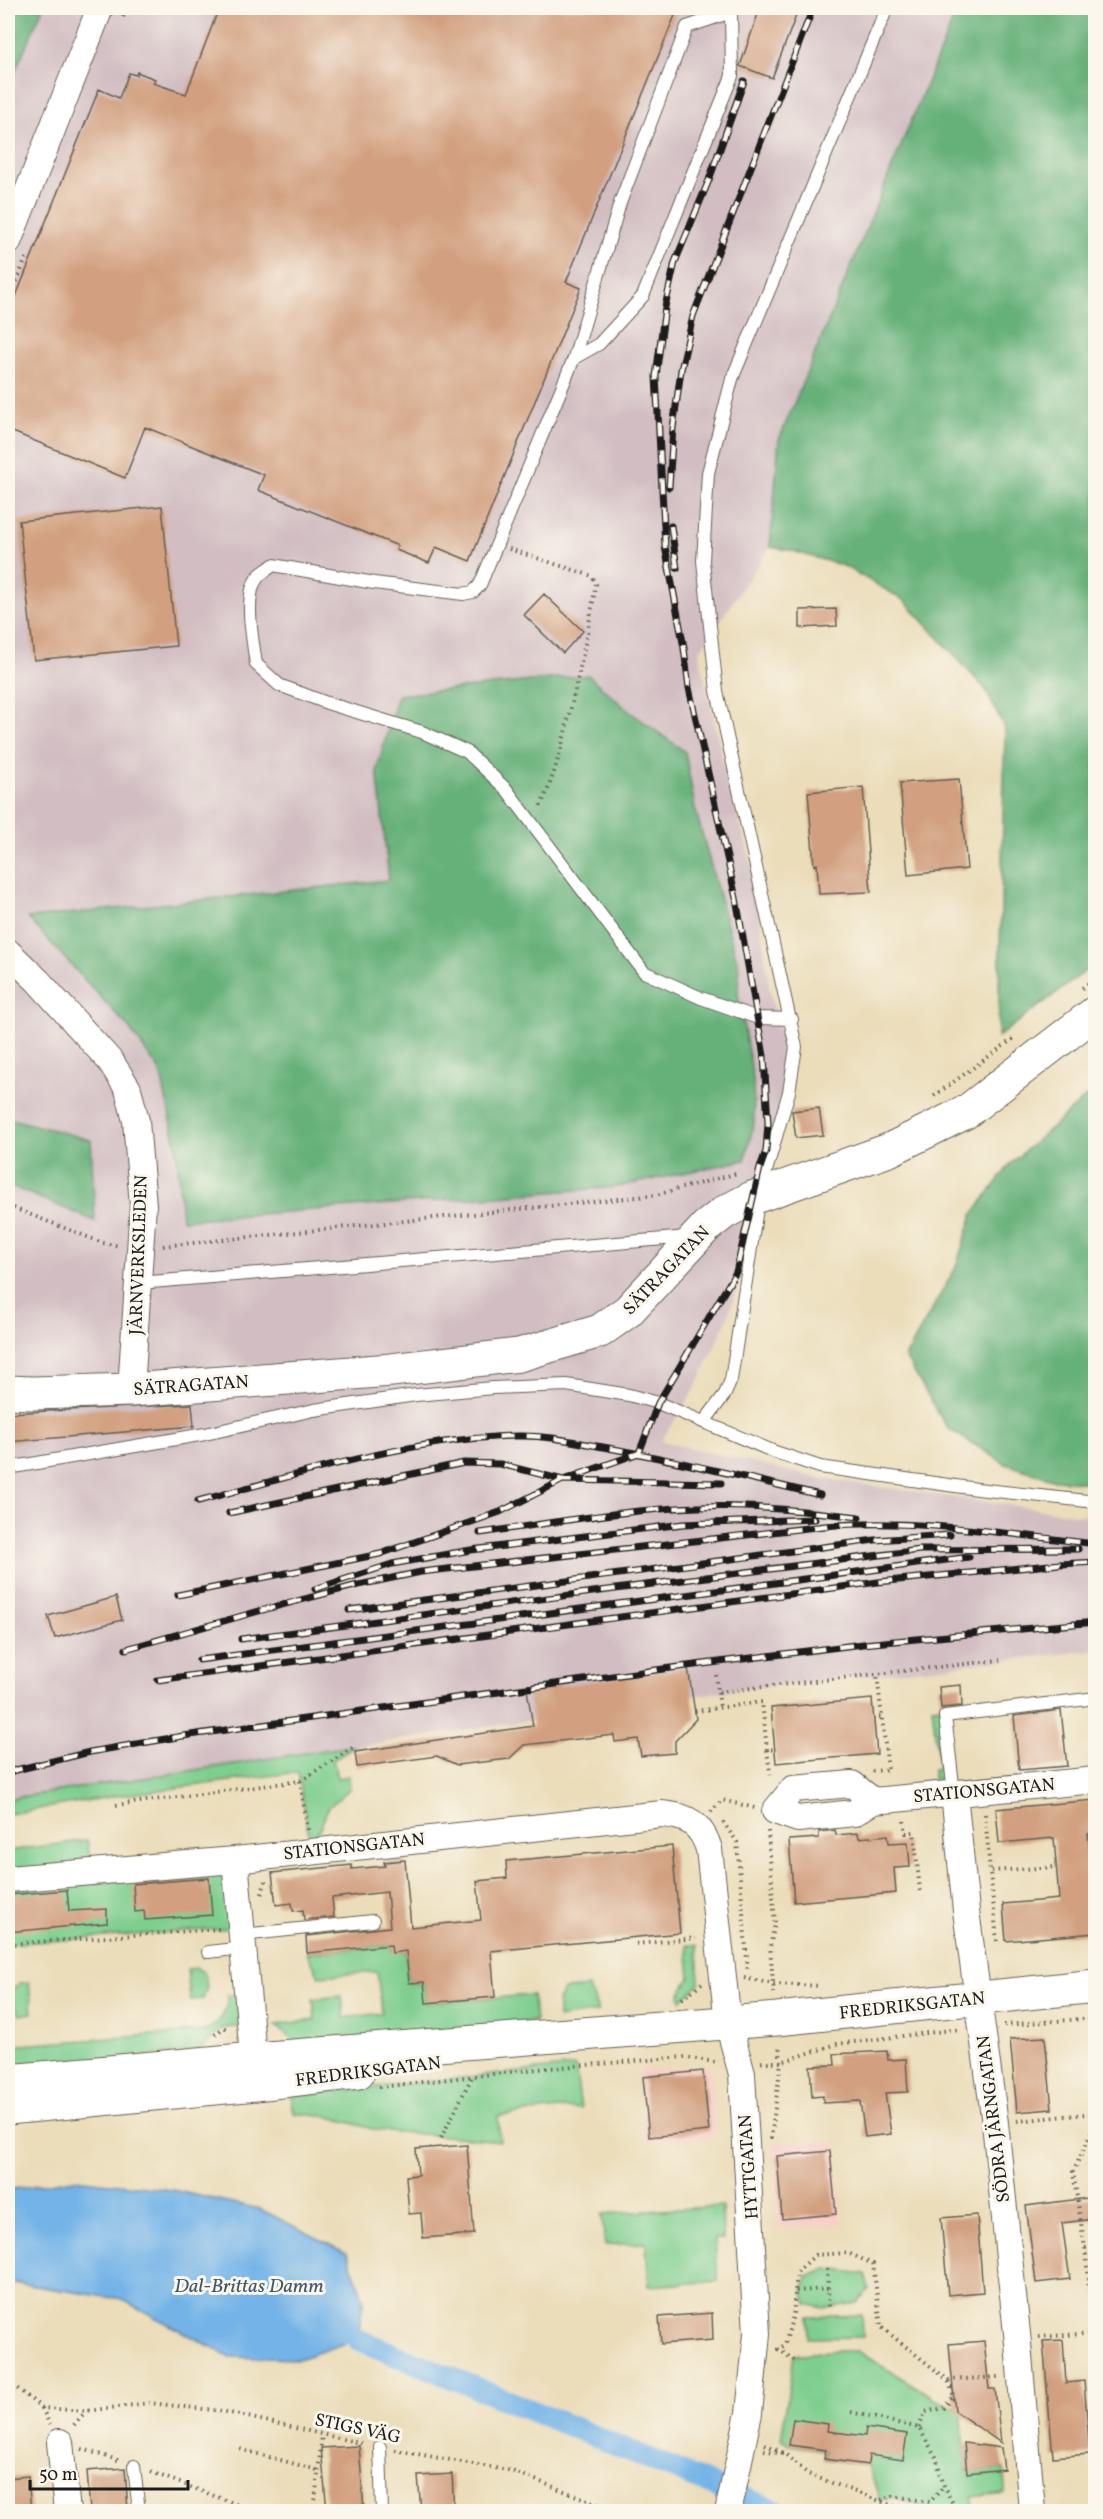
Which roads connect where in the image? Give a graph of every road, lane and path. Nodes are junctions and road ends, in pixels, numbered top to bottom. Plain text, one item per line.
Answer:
1 (100, 8) edge
2 (887, 8) edge
3 (732, 10) edge
4 (8, 242) edge
5 (574, 358) junction
6 (495, 545) junction
7 (532, 823) junction
8 (8, 952) edge
9 (1095, 978) edge
10 (1086, 1002) edge
11 (792, 1019) junction
12 (1020, 1034) dead end
13 (930, 1099) dead end
14 (763, 1181) junction
15 (8, 1206) edge
16 (698, 1236) junction
17 (141, 1249) junction
18 (139, 1283) junction
19 (131, 1390) junction
20 (8, 1392) edge
21 (704, 1422) junction
22 (8, 1468) edge
23 (1095, 1502) edge
24 (1000, 1660) dead end
25 (877, 1674) junction
26 (716, 1675) dead end
27 (718, 1692) junction
28 (1095, 1698) edge
29 (720, 1707) junction
30 (695, 1711) dead end
31 (882, 1717) junction
32 (873, 1718) dead end
33 (354, 1747) dead end
34 (775, 1749) dead end
35 (767, 1750) junction
36 (868, 1771) dead end
37 (1095, 1780) edge
38 (300, 1781) junction
39 (771, 1783) dead end
40 (954, 1793) junction
41 (873, 1801) dead end
42 (116, 1805) dead end
43 (766, 1810) dead end
44 (985, 1813) dead end
45 (913, 1817) dead end
46 (704, 1819) junction
47 (778, 1828) dead end
48 (311, 1850) junction
49 (235, 1860) junction
50 (1056, 1867) dead end
51 (990, 1871) junction
52 (984, 1872) dead end
53 (8, 1879) edge
54 (985, 1883) dead end
55 (920, 1891) dead end
56 (986, 1894) dead end
57 (373, 1921) dead end
58 (235, 1937) junction
59 (696, 1938) dead end
60 (990, 1938) dead end
61 (997, 1941) dead end
62 (8, 1944) edge
63 (636, 1944) dead end
64 (208, 1952) dead end
65 (699, 1984) dead end
66 (774, 1984) dead end
67 (1095, 1986) edge
68 (681, 2000) dead end
69 (981, 2012) junction
70 (1095, 2018) edge
71 (728, 2024) junction
72 (685, 2057) dead end
73 (781, 2062) dead end
74 (255, 2072) junction
75 (472, 2076) junction
76 (8, 2081) edge
77 (370, 2088) dead end
78 (8, 2108) edge
79 (1095, 2113) edge
80 (995, 2123) junction
81 (1095, 2123) edge
82 (441, 2138) dead end
83 (1095, 2246) edge
84 (1085, 2248) junction
85 (827, 2269) dead end
86 (828, 2289) junction
87 (796, 2291) junction
88 (829, 2307) dead end
89 (1095, 2333) edge
90 (1017, 2338) junction
91 (794, 2360) dead end
92 (1020, 2375) junction
93 (948, 2380) junction
94 (8, 2381) edge
95 (851, 2412) dead end
96 (919, 2428) junction
97 (322, 2435) junction
98 (60, 2442) joint
99 (380, 2447) junction
100 (764, 2447) dead end
101 (240, 2449) dead end
102 (135, 2466) junction
103 (317, 2470) junction
104 (944, 2486) junction
105 (880, 2500) junction
106 (1095, 2505) edge
107 (67, 2511) edge
108 (139, 2511) edge
109 (257, 2511) edge
110 (314, 2511) edge
111 (382, 2511) edge
112 (619, 2511) edge
113 (728, 2511) edge
114 (909, 2511) edge
115 (957, 2511) edge
116 (1032, 2511) edge

1 - 4 street
2 - 11 lane
3 - 5 lane
3 - 5 lane
5 - 6 lane
6 - 7 path
6 - 7 lane
7 - 11 lane
8 - 17 street, JÄRNVERKSLEDEN
9 - 10 path
10 - 14 street, SÄTRAGATAN
11 - 14 lane
12 - 13 path
14 - 16 street, SÄTRAGATAN
14 - 17 path
14 - 21 lane
15 - 17 path
16 - 18 lane
16 - 19 street, SÄTRAGATAN
17 - 18 street, JÄRNVERKSLEDEN
18 - 19 street, JÄRNVERKSLEDEN
19 - 20 street, SÄTRAGATAN
21 - 22 lane
21 - 23 lane
24 - 25 path
25 - 27 path
25 - 31 path
26 - 27 path
27 - 29 path
28 - 40 lane
29 - 30 path
29 - 35 path
31 - 32 path
31 - 36 path
33 - 38 path
34 - 35 path
35 - 39 path
37 - 40 street, STATIONSGATAN
38 - 42 path
38 - 48 path
40 - 41 street, STATIONSGATAN
40 - 69 street, SÖDRA JÄRNGATAN
43 - 46 path
44 - 51 path
45 - 55 path
46 - 48 street, STATIONSGATAN
46 - 71 street, HYTTGATAN
47 - 66 path
48 - 49 street, STATIONSGATAN
49 - 53 street, STATIONSGATAN
49 - 58 street
50 - 51 path
51 - 61 path
52 - 54 path
56 - 60 path
57 - 58 lane
58 - 62 path
58 - 64 lane
58 - 74 street
59 - 63 path
65 - 68 path
67 - 69 street, FREDRIKSGATAN
69 - 70 path
69 - 71 street, FREDRIKSGATAN
69 - 73 path
69 - 80 street, SÖDRA JÄRNGATAN
71 - 74 street, FREDRIKSGATAN
71 - 113 street, HYTTGATAN
72 - 75 path
74 - 76 street, FREDRIKSGATAN
74 - 78 street, FREDRIKSGATAN
75 - 77 path
75 - 82 path
79 - 80 path
80 - 90 street, SÖDRA JÄRNGATAN
81 - 84 path
83 - 84 path
84 - 89 path
85 - 86 path
86 - 87 path
86 - 88 path
87 - 91 path
87 - 93 path
89 - 90 path
90 - 92 street, SÖDRA JÄRNGATAN
92 - 93 path
92 - 116 street, SÖDRA JÄRNGATAN
93 - 96 path
94 - 97 path, STIGS VÄG
95 - 96 path
96 - 104 path
97 - 99 path, STIGS VÄG
97 - 103 path
98 - 102 path
98 - 107 street
99 - 111 lane
99 - 112 path, STIGS VÄG
100 - 105 path
101 - 103 path
102 - 108 lane
102 - 109 path
103 - 110 path
104 - 105 path
104 - 115 path
105 - 114 path
106 - 116 path

